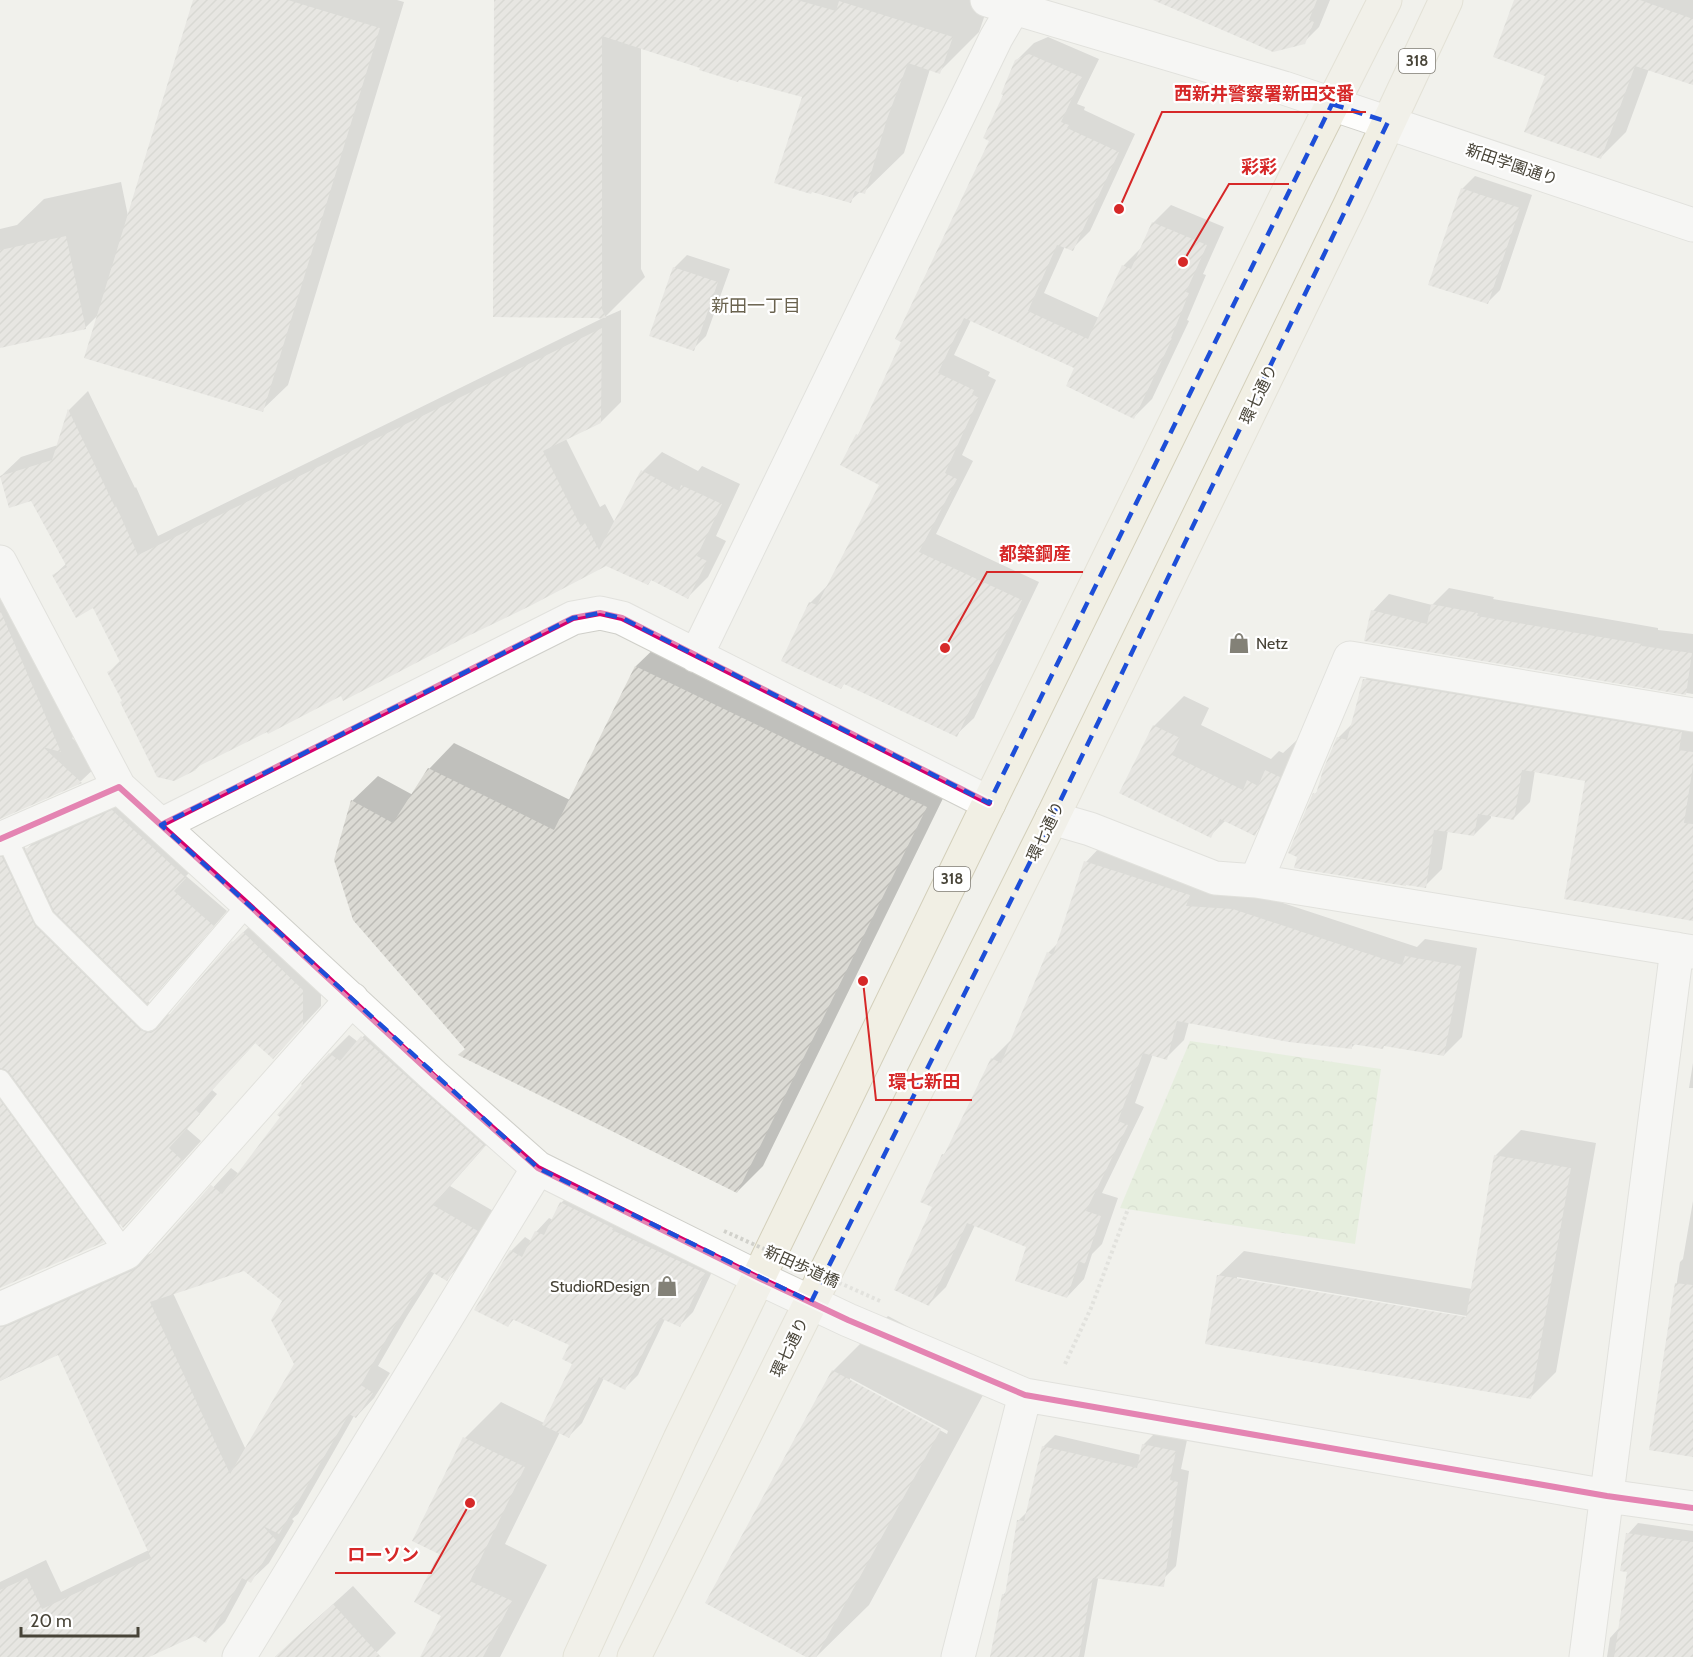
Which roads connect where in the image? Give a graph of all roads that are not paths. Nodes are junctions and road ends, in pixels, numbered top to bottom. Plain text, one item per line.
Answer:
1 (1385, 0) edge
2 (1446, 0) edge
3 (1007, 3) edge
4 (1332, 104) junction
5 (1388, 122) junction
6 (1693, 225) edge
7 (0, 562) edge
8 (696, 656) junction
9 (1693, 714) edge
10 (119, 787) junction
11 (989, 803) junction
12 (1052, 818) junction
13 (161, 825) junction
14 (3, 838) edge
15 (1256, 881) junction
16 (248, 904) junction
17 (1685, 950) edge
18 (352, 999) junction
19 (0, 1080) edge
20 (538, 1168) junction
21 (126, 1253) junction
22 (759, 1278) junction
23 (811, 1302) junction
24 (0, 1309) edge
25 (1025, 1395) junction
26 (1607, 1496) junction
27 (1693, 1508) edge
28 (580, 1654) edge
29 (239, 1657) edge
30 (634, 1657) edge
31 (958, 1657) edge
32 (1586, 1657) edge

1 - 4 main road, 318
2 - 5 main road, 環七通り / 318
3 - 4 street, 新田学園通り
3 - 8 street
4 - 5 street, 新田学園通り
4 - 11 main road, 318
5 - 6 street, 新田学園通り
5 - 12 main road, 環七通り / 318
7 - 10 street
8 - 11 street
8 - 13 street
9 - 15 street
10 - 13 street
10 - 14 street
11 - 22 main road, 318
12 - 15 street
12 - 23 main road, 環七通り / 318
13 - 16 street
14 - 16 lane
15 - 17 street
16 - 18 street
17 - 26 street
18 - 20 street
18 - 21 street
19 - 21 lane
20 - 22 street
20 - 29 street
21 - 24 street
22 - 23 street
22 - 28 main road, 318
23 - 25 street
23 - 30 main road, 環七通り / 318
25 - 26 street
25 - 31 street
26 - 27 street
26 - 32 street

